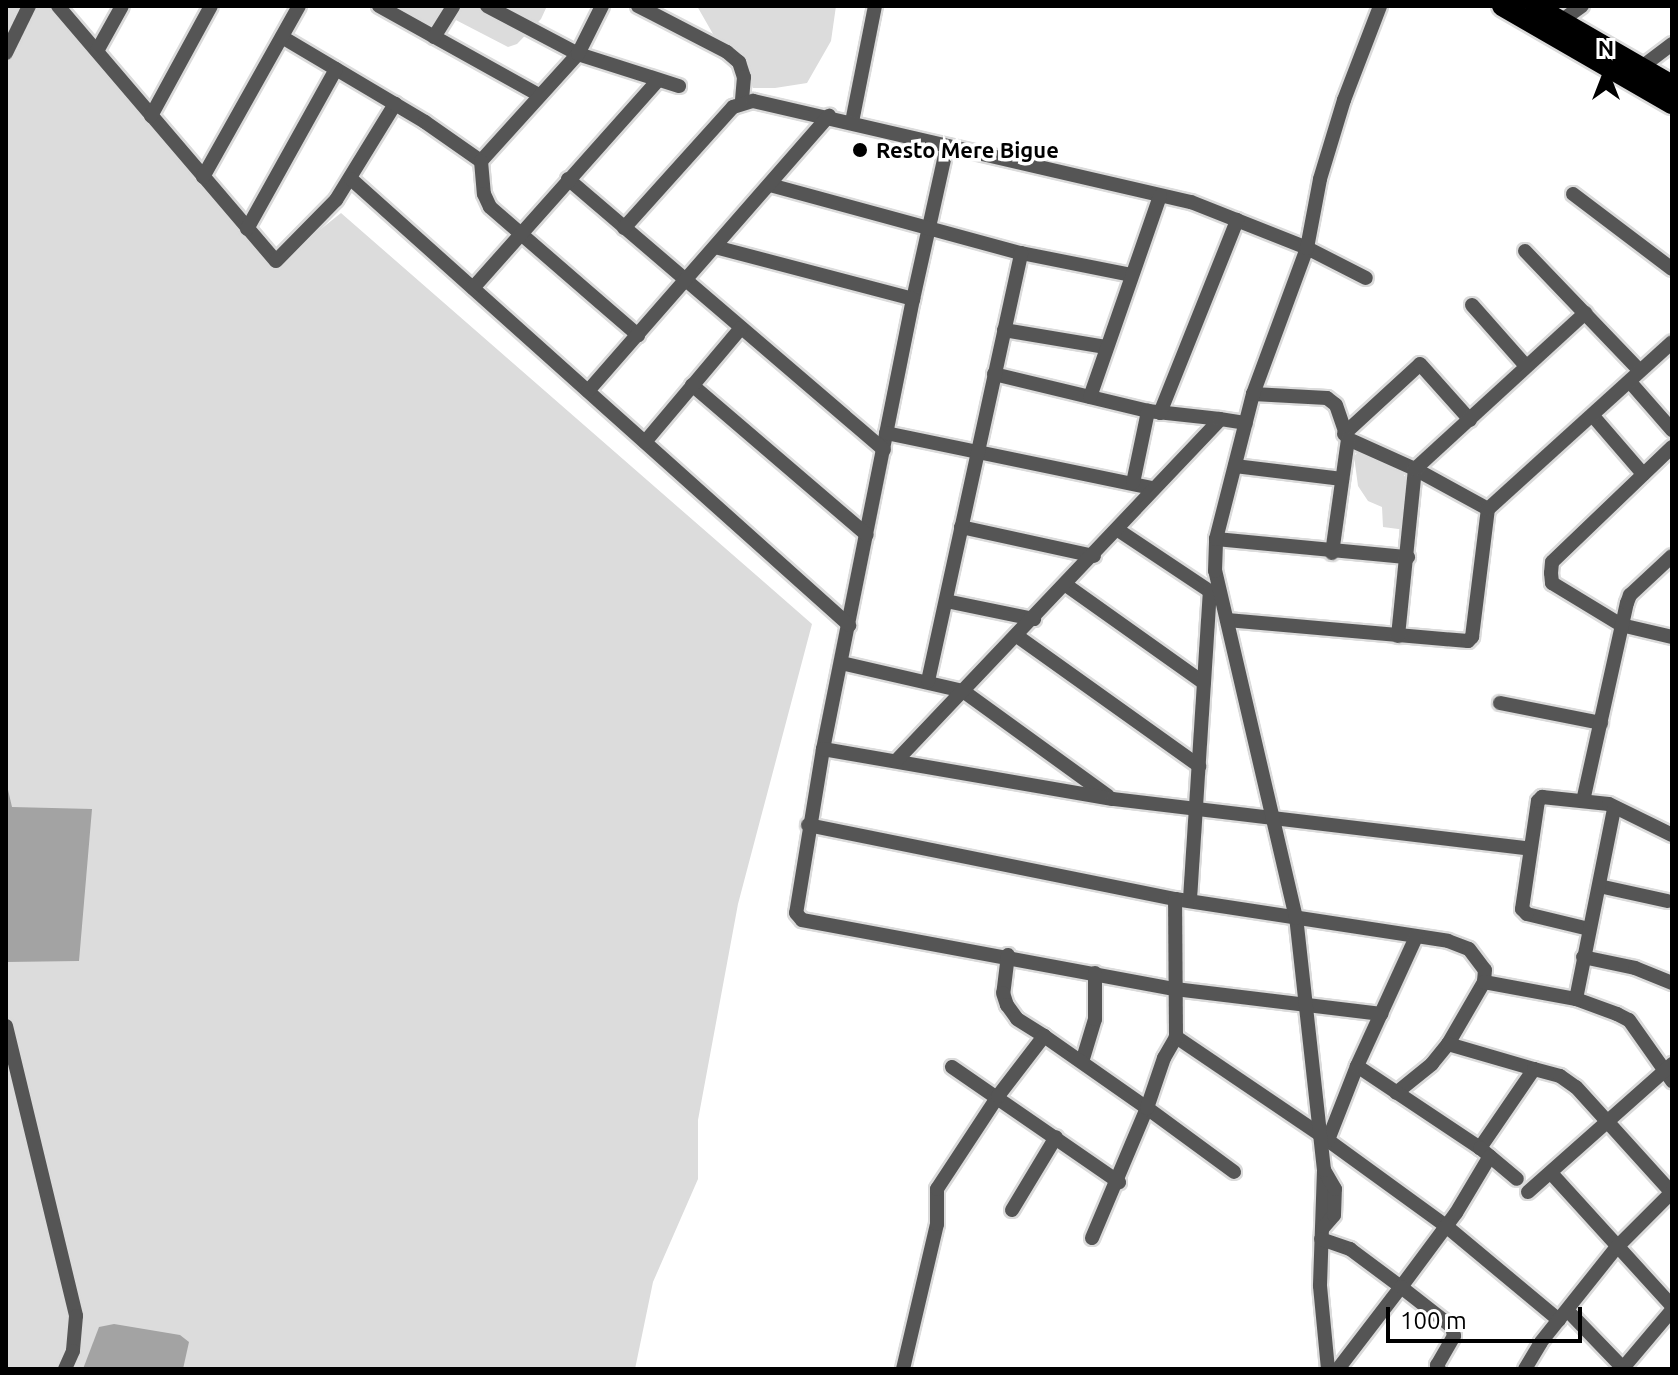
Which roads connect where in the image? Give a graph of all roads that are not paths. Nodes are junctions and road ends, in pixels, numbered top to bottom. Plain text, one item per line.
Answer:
1 (29, 6) edge
2 (58, 6) edge
3 (122, 6) edge
4 (211, 6) edge
5 (299, 6) edge
6 (379, 6) edge
7 (453, 6) edge
8 (487, 6) edge
9 (602, 6) edge
10 (638, 6) edge
11 (875, 6) edge
12 (1380, 6) edge
13 (1502, 6) edge
14 (1535, 6) edge
15 (1582, 6) edge
16 (1561, 21) junction
17 (282, 37) junction
18 (434, 37) junction
19 (1672, 44) edge
20 (97, 51) junction
21 (6, 53) edge
22 (578, 54) junction
23 (336, 69) junction
24 (1636, 72) junction
25 (658, 80) junction
26 (1672, 85) edge
27 (679, 86) dead end
28 (539, 95) junction
29 (742, 102) junction
30 (395, 104) junction
31 (1672, 104) edge
32 (151, 116) junction
33 (829, 116) junction
34 (852, 122) junction
35 (947, 146) junction
36 (481, 161) junction
37 (203, 177) junction
38 (351, 179) junction
39 (568, 179) junction
40 (770, 185) junction
41 (1573, 194) dead end
42 (1160, 196) junction
43 (1237, 220) junction
44 (624, 228) junction
45 (247, 229) junction
46 (929, 229) junction
47 (518, 234) junction
48 (715, 247) junction
49 (1307, 248) junction
50 (1525, 251) dead end
51 (1021, 253) junction
52 (1672, 269) edge
53 (1131, 275) junction
54 (1366, 278) dead end
55 (685, 282) junction
56 (473, 288) junction
57 (913, 299) junction
58 (1472, 305) dead end
59 (1585, 313) junction
60 (741, 328) junction
61 (1004, 330) junction
62 (638, 335) junction
63 (1672, 342) edge
64 (1106, 347) junction
65 (1526, 366) junction
66 (1640, 371) junction
67 (994, 374) junction
68 (1630, 382) junction
69 (692, 385) junction
70 (588, 391) junction
71 (1253, 394) junction
72 (1090, 397) junction
73 (1154, 412) junction
74 (1593, 416) junction
75 (1220, 419) junction
76 (1470, 420) junction
77 (1246, 423) junction
78 (1672, 430) edge
79 (886, 433) junction
80 (1346, 436) junction
81 (645, 442) junction
82 (1672, 447) edge
83 (884, 450) junction
84 (977, 451) junction
85 (1235, 466) junction
86 (1415, 469) junction
87 (1643, 474) junction
88 (1342, 479) junction
89 (1133, 483) junction
90 (1152, 488) junction
91 (1488, 509) junction
92 (961, 527) junction
93 (1118, 530) junction
94 (867, 535) junction
95 (1216, 539) junction
96 (1332, 553) junction
97 (1094, 556) junction
98 (1672, 556) edge
99 (1408, 557) junction
100 (1066, 585) junction
101 (1216, 595) junction
102 (946, 601) junction
103 (1034, 619) junction
104 (1227, 620) junction
105 (849, 625) junction
106 (1621, 625) junction
107 (1017, 636) junction
108 (1398, 636) junction
109 (1672, 637) edge
110 (841, 663) junction
111 (928, 681) junction
112 (1204, 683) junction
113 (963, 691) junction
114 (1500, 703) dead end
115 (1601, 723) junction
116 (823, 749) junction
117 (896, 761) junction
118 (1199, 766) junction
119 (1113, 799) junction
120 (1583, 801) junction
121 (1614, 809) junction
122 (1196, 810) junction
123 (1276, 821) junction
124 (808, 825) junction
125 (1672, 835) edge
126 (1530, 849) junction
127 (1599, 886) junction
128 (1182, 899) junction
129 (1667, 901) dead end
130 (1296, 918) junction
131 (1589, 929) junction
132 (1416, 937) junction
133 (1008, 955) junction
134 (1583, 957) junction
135 (1095, 973) junction
136 (1484, 982) junction
137 (1672, 983) edge
138 (1175, 989) junction
139 (1576, 999) junction
140 (1305, 1004) junction
141 (1381, 1014) junction
142 (6, 1026) edge
143 (1044, 1036) junction
144 (1176, 1037) junction
145 (1448, 1044) junction
146 (1082, 1062) junction
147 (1357, 1066) junction
148 (952, 1067) dead end
149 (1534, 1069) junction
150 (1669, 1073) edge
151 (1396, 1093) junction
152 (998, 1096) junction
153 (1147, 1108) junction
154 (1608, 1123) junction
155 (1056, 1137) junction
156 (1325, 1138) junction
157 (1485, 1152) junction
158 (1234, 1172) dead end
159 (1551, 1173) junction
160 (1517, 1179) dead end
161 (1119, 1182) junction
162 (1528, 1192) dead end
163 (1672, 1192) edge
164 (1012, 1210) dead end
165 (1446, 1226) junction
166 (1322, 1234) junction
167 (1092, 1238) dead end
168 (1616, 1248) junction
169 (1401, 1287) junction
170 (1672, 1308) edge
171 (1564, 1316) junction
172 (1624, 1368) edge
173 (65, 1369) edge
174 (903, 1369) edge
175 (1328, 1369) edge
176 (1338, 1369) edge
177 (1439, 1369) edge
178 (1525, 1369) edge

1 - 21 street
2 - 20 street
3 - 20 street
4 - 32 street
5 - 17 street
6 - 18 street
7 - 18 street
8 - 22 street
9 - 22 street
10 - 29 street
11 - 34 street
12 - 49 street
13 - 24 main road
14 - 16 main road
15 - 16 street
16 - 24 main road
17 - 23 street
17 - 37 street
18 - 28 street
19 - 24 street
20 - 32 street
22 - 25 street
22 - 28 street
23 - 30 street
23 - 45 street
24 - 26 main road
24 - 31 main road
25 - 27 street
25 - 39 street
28 - 36 street
29 - 33 street
29 - 44 street
30 - 36 street
30 - 38 street
32 - 37 street
33 - 34 street
33 - 40 street
34 - 35 street
35 - 42 street
35 - 46 street
36 - 47 street
37 - 45 street
38 - 45 street
38 - 56 street
39 - 44 street
39 - 47 street
40 - 46 street
40 - 48 street
41 - 52 street
42 - 43 street
42 - 53 street
43 - 49 street
43 - 73 street
44 - 55 street
46 - 51 street
46 - 57 street
47 - 56 street
47 - 62 street
48 - 55 street
48 - 57 street
49 - 54 street
49 - 71 street
50 - 59 street
51 - 53 street
51 - 61 street
53 - 64 street
55 - 60 street
55 - 62 street
56 - 70 street
57 - 79 street
58 - 65 street
59 - 65 street
59 - 66 street
60 - 69 street
60 - 83 street
61 - 64 street
61 - 67 street
62 - 70 street
63 - 66 street
64 - 72 street
65 - 76 street
66 - 68 street
67 - 72 street
67 - 84 street
68 - 74 street
68 - 78 street
69 - 81 street
69 - 94 street
70 - 81 street
71 - 77 street
71 - 80 street
72 - 73 street
73 - 75 street
73 - 89 street
74 - 87 street
74 - 91 street
75 - 77 street
75 - 90 street
76 - 80 street
76 - 86 street
77 - 85 street
79 - 83 street
79 - 84 street
80 - 86 street
80 - 88 street
81 - 105 street
82 - 87 street
83 - 94 street
84 - 89 street
84 - 92 street
85 - 88 street
85 - 95 street
86 - 91 street
86 - 99 street
87 - 106 street
88 - 96 street
89 - 90 street
90 - 93 street
91 - 108 street
92 - 97 street
92 - 102 street
93 - 97 street
93 - 101 street
94 - 105 street
95 - 96 street
95 - 101 street
96 - 99 street
97 - 100 street
98 - 106 street
99 - 108 street
100 - 103 street
100 - 112 street
101 - 104 street
101 - 112 street
102 - 103 street
102 - 111 street
103 - 107 street
104 - 108 street
104 - 123 street
105 - 110 street
106 - 109 street
106 - 115 street
107 - 113 street
107 - 118 street
110 - 111 street
110 - 116 street
111 - 113 street
112 - 118 street
113 - 117 street
113 - 119 street
114 - 115 street
115 - 120 street
116 - 117 street
116 - 124 street
117 - 119 street
118 - 122 street
119 - 122 street
120 - 121 street
120 - 126 street
121 - 125 street
121 - 127 street
122 - 123 street
122 - 128 street
123 - 126 street
123 - 130 street
124 - 128 street
124 - 133 street
126 - 131 street
127 - 129 street
127 - 131 street
128 - 130 street
128 - 138 street
130 - 132 street
130 - 140 street
131 - 134 street
132 - 136 street
132 - 141 street
133 - 135 street
133 - 143 street
134 - 137 street
134 - 139 street
135 - 138 street
135 - 146 street
136 - 139 street
136 - 145 street
138 - 140 street
138 - 144 street
139 - 150 street
140 - 141 street
140 - 156 street
141 - 147 street
142 - 173 street
143 - 146 street
143 - 152 street
144 - 153 street
144 - 156 street
145 - 149 street
145 - 151 street
146 - 153 street
147 - 151 street
147 - 156 street
148 - 152 street
149 - 154 street
149 - 157 street
150 - 154 street
151 - 157 street
152 - 155 street
152 - 174 street
153 - 158 street
153 - 161 street
154 - 159 street
154 - 163 street
155 - 161 street
155 - 164 street
156 - 165 street
156 - 166 street
157 - 160 street
157 - 165 street
159 - 162 street
159 - 168 street
161 - 167 street
163 - 168 street
165 - 169 street
165 - 171 street
166 - 169 street
166 - 175 street
168 - 170 street
168 - 171 street
169 - 176 street
169 - 177 street
170 - 172 street
171 - 172 street
171 - 178 street

